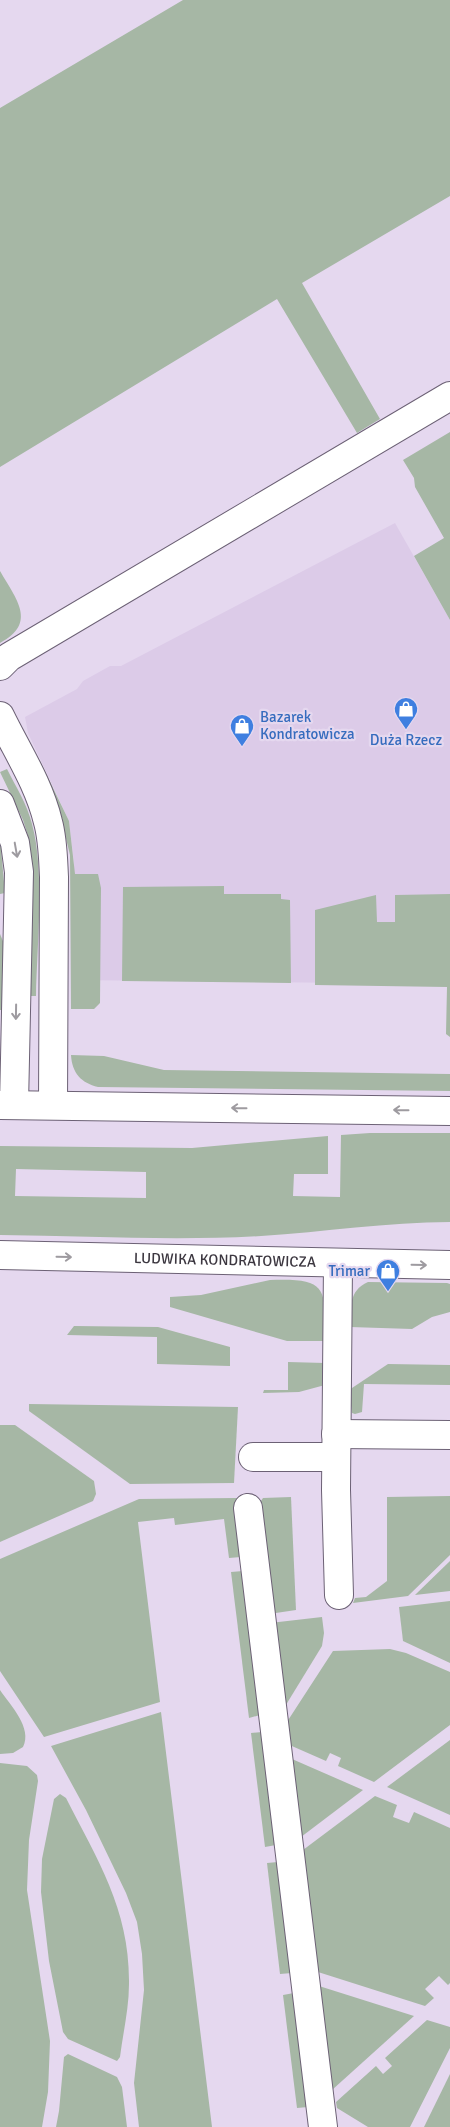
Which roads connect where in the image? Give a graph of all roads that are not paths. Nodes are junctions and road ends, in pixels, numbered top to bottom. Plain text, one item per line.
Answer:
1 (450, 396) edge
2 (0, 666) edge
3 (0, 716) edge
4 (0, 804) edge
5 (7, 1105) edge
6 (53, 1105) junction
7 (450, 1111) edge
8 (0, 1255) edge
9 (338, 1263) junction
10 (450, 1265) edge
11 (450, 1435) edge
12 (336, 1446) junction
13 (253, 1457) dead end
14 (248, 1508) dead end
15 (339, 1595) dead end
16 (323, 2127) edge

1 - 2 street
3 - 6 street
4 -> 5 street
5 - 6 street
7 -> 6 street
8 -> 9 street, LUDWIKA KONDRATOWICZA
9 -> 10 street, LUDWIKA KONDRATOWICZA
9 - 12 street
11 - 12 street
12 - 13 street
12 - 15 street
14 - 16 street

